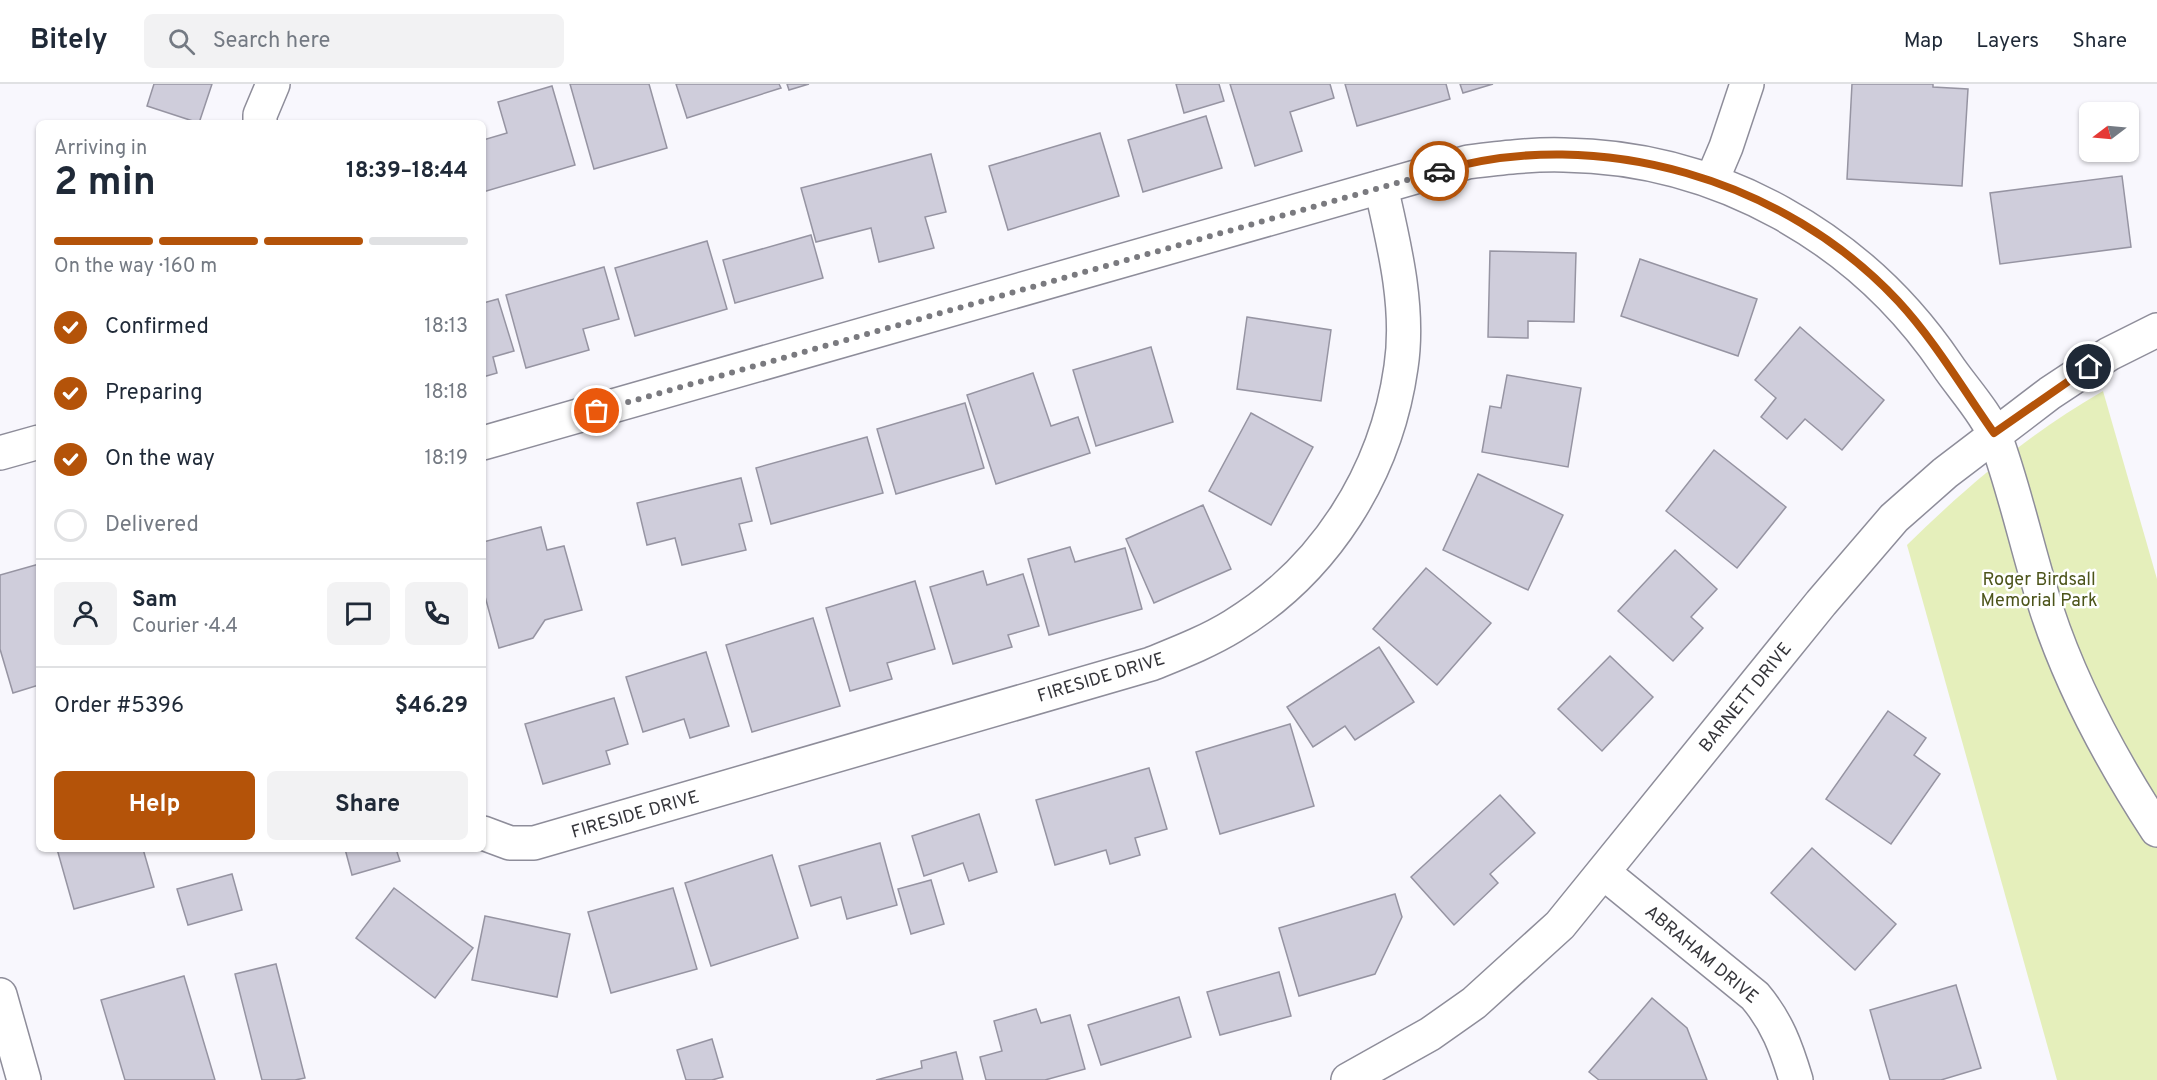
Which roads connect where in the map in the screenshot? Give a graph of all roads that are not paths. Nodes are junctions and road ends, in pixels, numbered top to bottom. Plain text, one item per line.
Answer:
1 (273, 84) edge
2 (1747, 84) edge
3 (260, 120) edge
4 (1712, 180) junction
5 (1381, 187) junction
6 (2157, 330) edge
7 (1994, 433) junction
8 (486, 442) edge
9 (36, 443) edge
10 (0, 453) edge
11 (2157, 830) edge
12 (486, 834) edge
13 (1604, 873) junction
14 (0, 995) edge
15 (24, 1080) edge
16 (1348, 1080) edge
17 (1796, 1080) edge

1 - 3 street
2 - 4 street
4 - 5 street
4 - 7 street
5 - 8 street
5 - 12 street, FIRESIDE DRIVE
6 - 7 street, BARNETT DRIVE
7 - 11 street
7 - 13 street, BARNETT DRIVE
9 - 10 street
13 - 16 street, BARNETT DRIVE
13 - 17 street, ABRAHAM DRIVE
14 - 15 street

